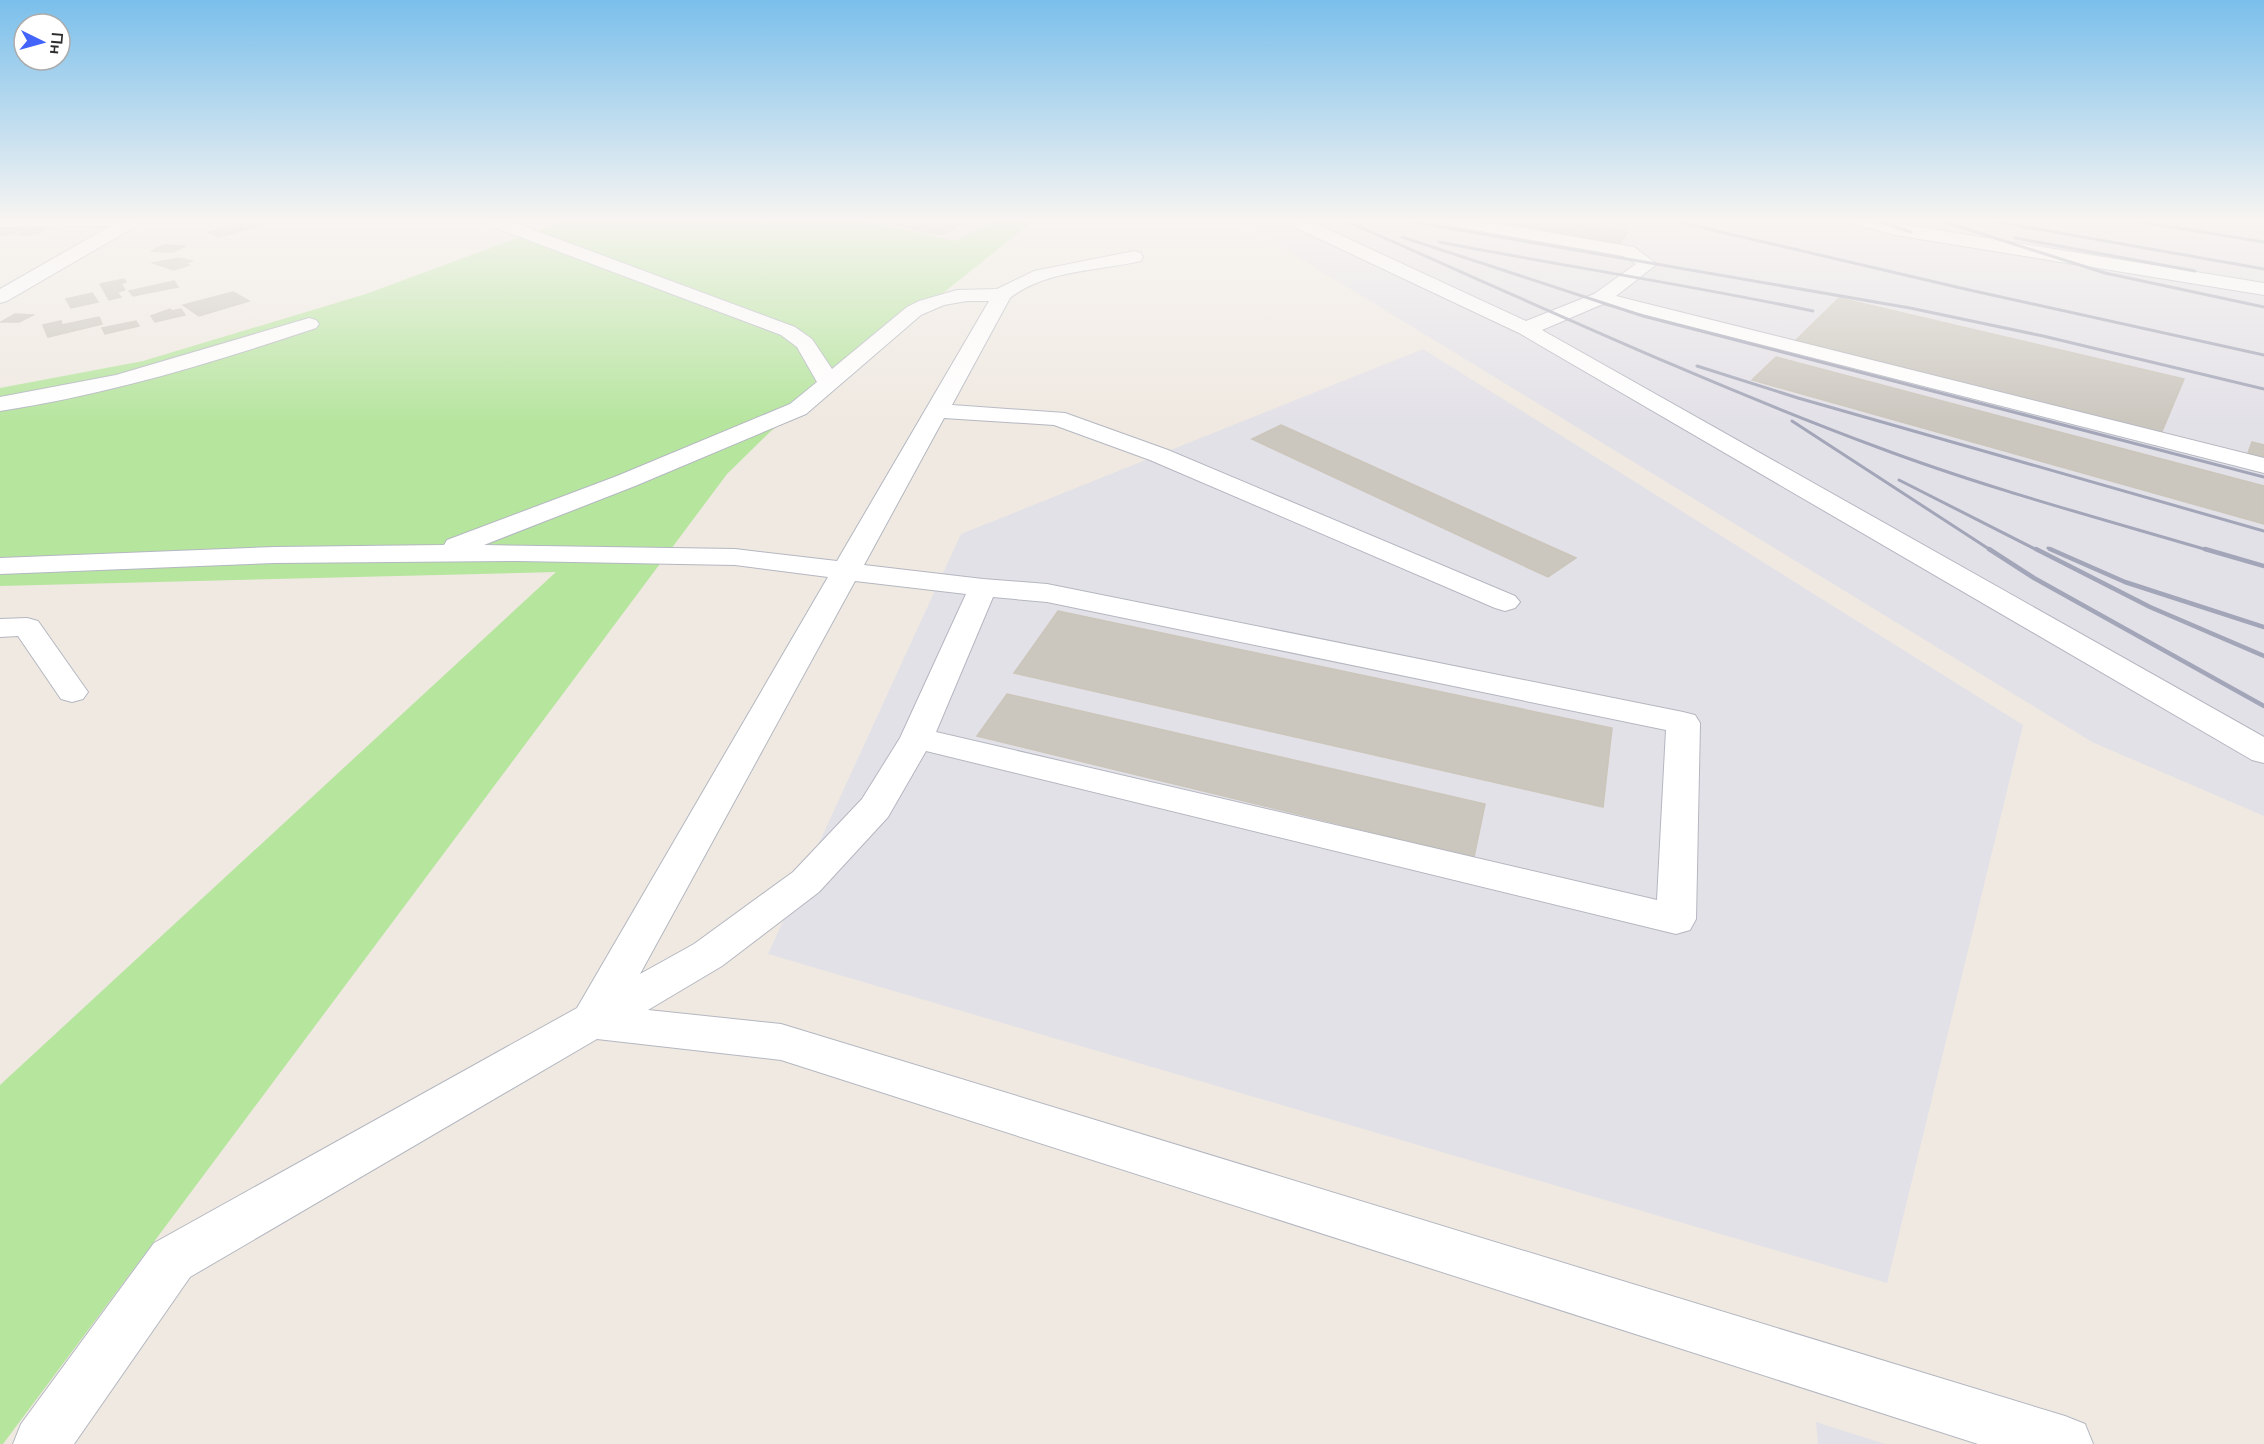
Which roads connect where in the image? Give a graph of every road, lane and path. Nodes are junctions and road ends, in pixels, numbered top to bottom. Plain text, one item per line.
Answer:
1 (15, 288) edge
2 (674, 288) edge
3 (1011, 288) edge
4 (1440, 288) edge
5 (1614, 288) edge
6 (1002, 295) junction
7 (0, 297) edge
8 (1601, 298) junction
9 (309, 324) dead end
10 (1526, 329) junction
11 (829, 383) junction
12 (0, 404) edge
13 (938, 411) junction
14 (2264, 466) edge
15 (436, 554) junction
16 (0, 566) edge
17 (848, 571) junction
18 (983, 588) junction
19 (1505, 602) dead end
20 (0, 628) edge
21 (72, 692) dead end
22 (917, 738) junction
23 (2264, 752) edge
24 (592, 1021) junction
25 (41, 1444) edge
26 (2065, 1444) edge

1 - 7 street
2 - 11 street
3 - 6 street
4 - 10 street
5 - 8 street
6 - 11 street
6 - 13 street
8 - 10 street
8 - 14 street
9 - 12 street
10 - 23 street
11 - 15 street
13 - 17 street
13 - 19 street
15 - 16 street
15 - 17 street
17 - 18 street
17 - 24 street
18 - 22 street
18 - 22 street
20 - 21 street
22 - 24 street
24 - 25 street
24 - 26 street

